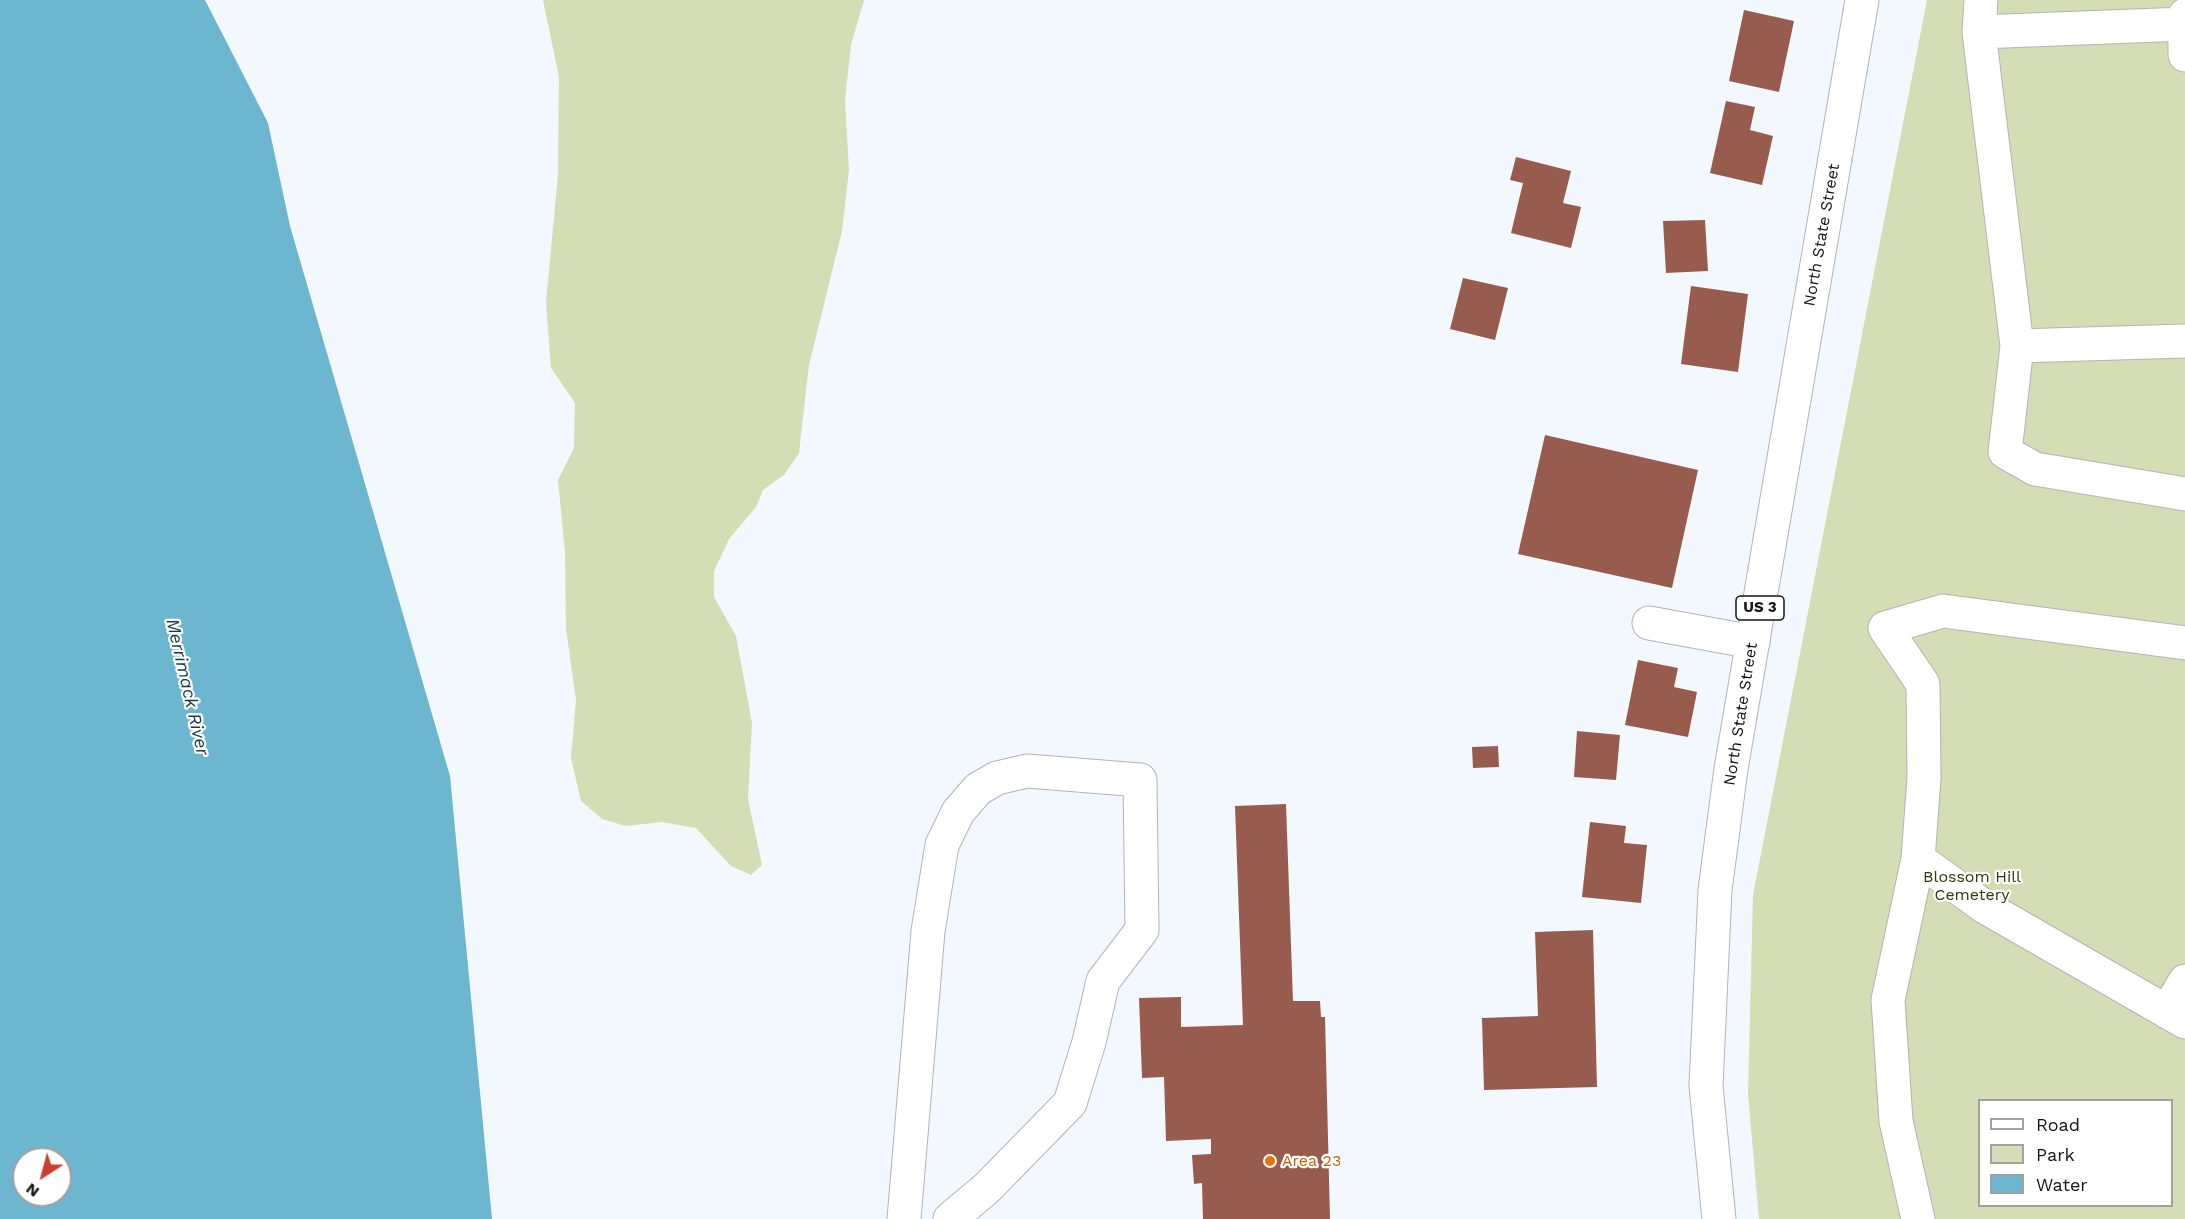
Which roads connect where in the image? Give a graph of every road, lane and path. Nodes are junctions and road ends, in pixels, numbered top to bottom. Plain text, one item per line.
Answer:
1 (1862, 0) edge
2 (1980, 16) edge
3 (2185, 30) edge
4 (2185, 341) edge
5 (2017, 346) junction
6 (2185, 494) edge
7 (1649, 623) dead end
8 (1753, 642) junction
9 (2185, 643) edge
10 (1918, 859) junction
11 (2185, 981) edge
12 (2176, 1017) edge
13 (904, 1219) edge
14 (950, 1219) edge
15 (1719, 1219) edge
16 (1918, 1219) edge

1 - 8 main road, North State Street / US 3
2 - 3 main road
2 - 5 main road
4 - 5 main road
5 - 6 main road
7 - 8 main road
8 - 15 main road, North State Street / US 3
9 - 10 main road
10 - 12 main road
10 - 16 main road
11 - 12 main road
13 - 14 main road

